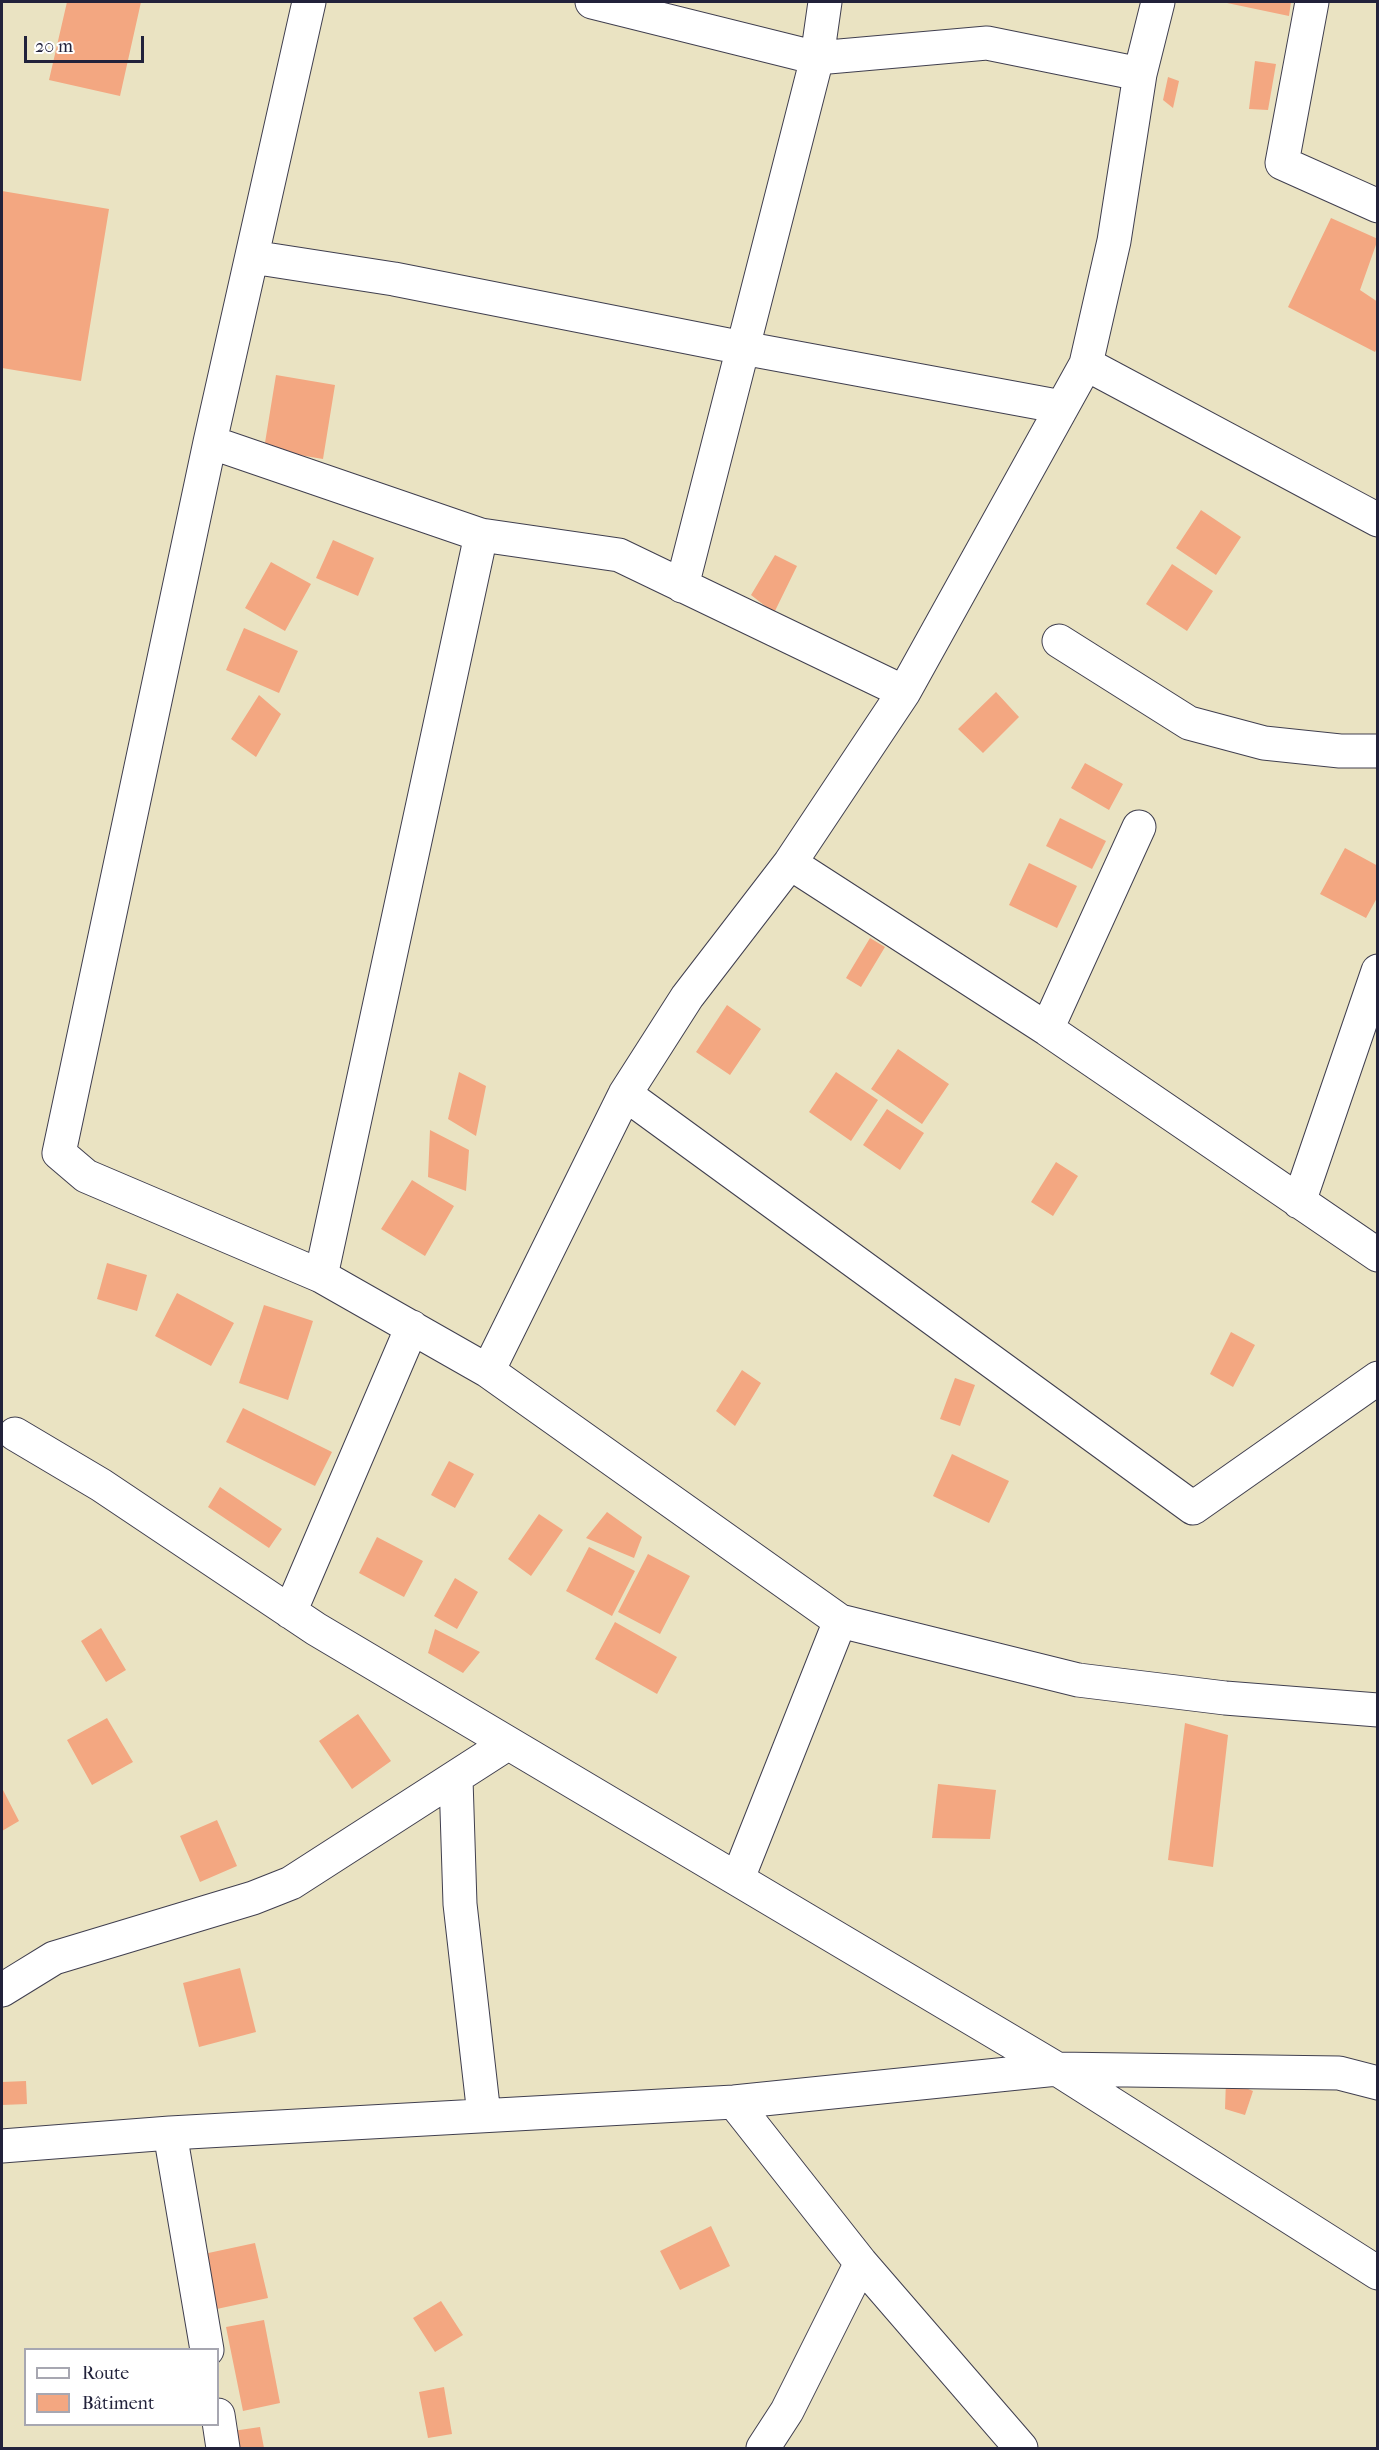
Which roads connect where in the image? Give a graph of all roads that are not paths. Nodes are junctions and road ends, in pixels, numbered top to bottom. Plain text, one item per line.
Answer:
1 (309, 2) edge
2 (592, 2) edge
3 (825, 2) edge
4 (1158, 2) edge
5 (1312, 2) edge
6 (817, 58) junction
7 (1140, 74) junction
8 (1377, 206) edge
9 (252, 257) junction
10 (743, 348) junction
11 (1086, 364) junction
12 (1062, 407) junction
13 (210, 442) junction
14 (1377, 520) edge
15 (481, 535) junction
16 (682, 586) junction
17 (1059, 641) dead end
18 (904, 692) junction
19 (1377, 752) edge
20 (1139, 827) dead end
21 (790, 863) junction
22 (1377, 971) edge
23 (1047, 1029) junction
24 (625, 1094) junction
25 (1299, 1202) junction
26 (1377, 1255) edge
27 (321, 1276) junction
28 (412, 1327) junction
29 (488, 1371) junction
30 (1377, 1378) edge
31 (15, 1434) dead end
32 (290, 1612) junction
33 (840, 1621) junction
34 (1377, 1710) edge
35 (507, 1744) junction
36 (456, 1779) junction
37 (738, 1878) junction
38 (2, 1990) edge
39 (1057, 2069) junction
40 (1377, 2084) edge
41 (734, 2102) junction
42 (484, 2115) junction
43 (170, 2133) junction
44 (2, 2146) edge
45 (861, 2263) junction
46 (1377, 2273) edge
47 (207, 2348) edge
48 (219, 2422) edge
49 (223, 2448) edge
50 (763, 2448) edge
51 (1022, 2448) edge

1 - 9 street
2 - 6 street
3 - 6 street
4 - 7 street
5 - 8 street
6 - 7 street
6 - 10 street
7 - 11 street
9 - 10 street
9 - 13 street
10 - 12 street
10 - 16 street
11 - 12 street
11 - 14 street
12 - 18 street
13 - 15 street
13 - 27 street
15 - 16 street
15 - 27 street
16 - 18 street
17 - 19 street
18 - 21 street
20 - 23 street
21 - 23 street
21 - 24 street
22 - 25 street
23 - 25 street
24 - 29 street
24 - 30 street
25 - 26 street
27 - 28 street
28 - 29 street
28 - 32 street
29 - 33 street
31 - 32 street
32 - 35 street
33 - 34 street
33 - 37 street
35 - 36 street
35 - 37 street
36 - 38 street
36 - 42 street
37 - 39 street
39 - 40 street
39 - 41 street
39 - 46 street
41 - 42 street
41 - 45 street
42 - 43 street
43 - 44 street
43 - 47 street
45 - 50 street
45 - 51 street
48 - 49 street

